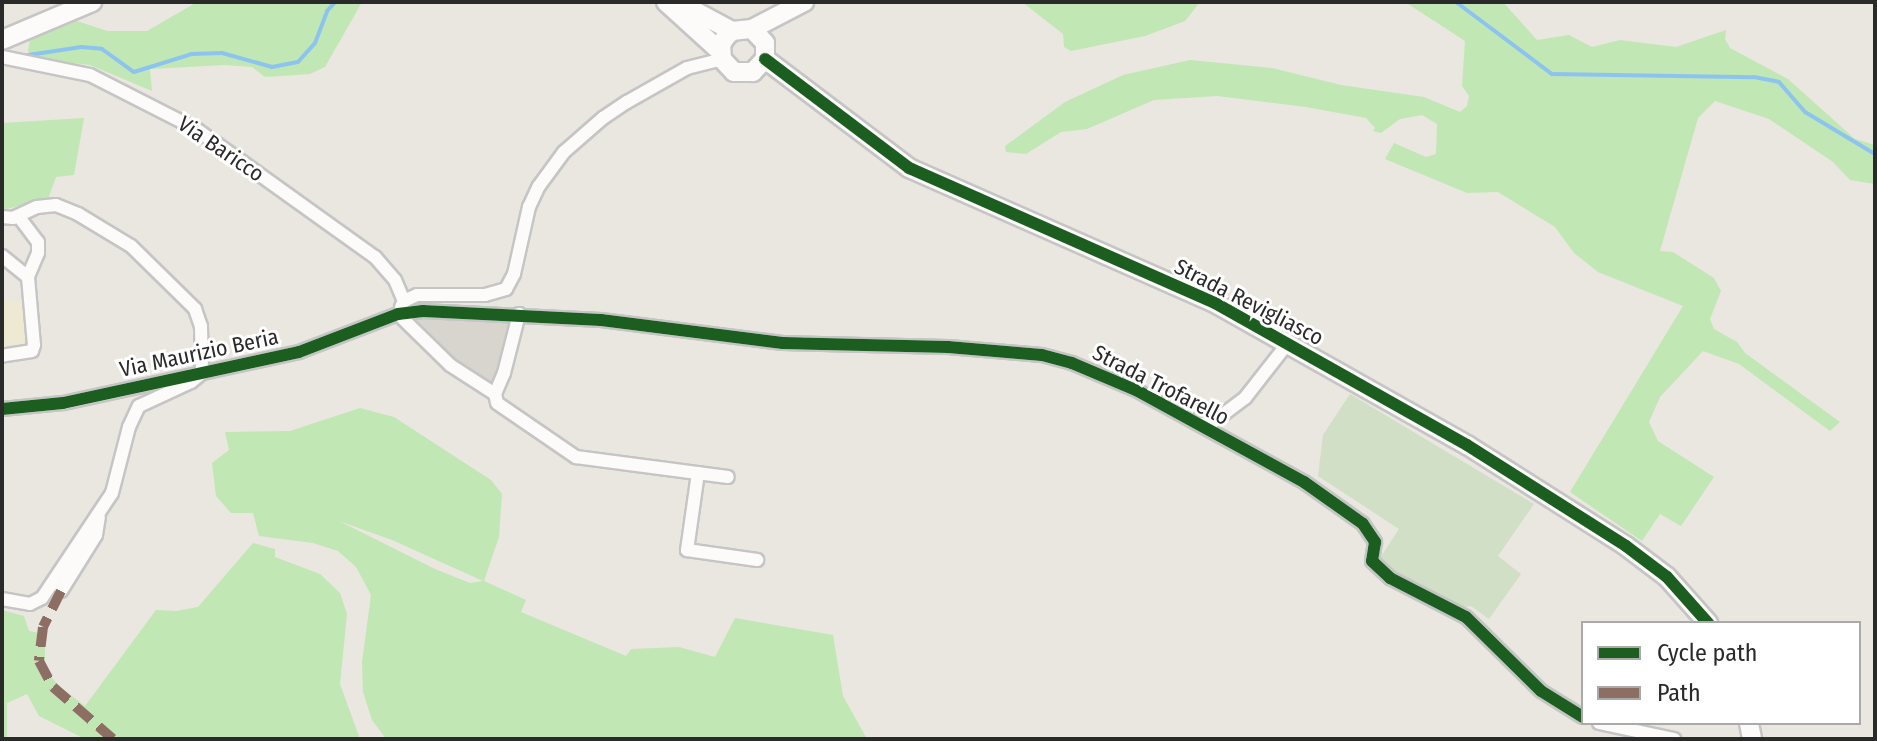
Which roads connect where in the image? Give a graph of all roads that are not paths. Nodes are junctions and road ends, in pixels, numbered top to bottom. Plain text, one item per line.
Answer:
1 (92, 2) edge
2 (666, 2) edge
3 (678, 2) edge
4 (803, 2) edge
5 (752, 29) junction
6 (732, 31) junction
7 (2, 40) edge
8 (721, 56) junction
9 (2, 57) edge
10 (761, 58) junction
11 (2, 217) edge
12 (19, 217) junction
13 (2, 256) edge
14 (28, 277) junction
15 (404, 301) junction
16 (398, 314) junction
17 (519, 314) junction
18 (1288, 343) junction
19 (2, 356) edge
20 (202, 373) junction
21 (495, 394) junction
22 (2, 409) edge
23 (1201, 424) junction
24 (698, 473) junction
25 (728, 477) dead end
26 (98, 514) junction
27 (757, 560) dead end
28 (61, 591) dead end
29 (2, 599) edge
30 (1706, 621) edge
31 (1581, 716) edge
32 (1608, 725) edge
33 (1674, 739) edge

1 - 7 street
2 - 8 street, Strada Revigliasco
3 - 6 street
4 - 5 street
4 - 10 street
5 - 6 street
5 - 10 street, Strada Revigliasco
6 - 8 street
8 - 10 street, Strada Revigliasco
8 - 15 street
9 - 15 street, Via Baricco
10 - 18 street, Strada Revigliasco
11 - 12 street
12 - 14 street
12 - 20 street
13 - 14 street
14 - 19 street
15 - 16 street
16 - 17 street, Via Maurizio Beria
16 - 20 street, Via Maurizio Beria
16 - 21 street
17 - 21 street
17 - 23 street, Strada Trofarello
18 - 23 street
18 - 30 street, Strada Revigliasco
20 - 22 street, Via Maurizio Beria
20 - 26 street
21 - 24 street
23 - 31 street, Strada Trofarello
24 - 25 street
24 - 27 street
26 - 28 street
26 - 29 street
32 - 33 street

